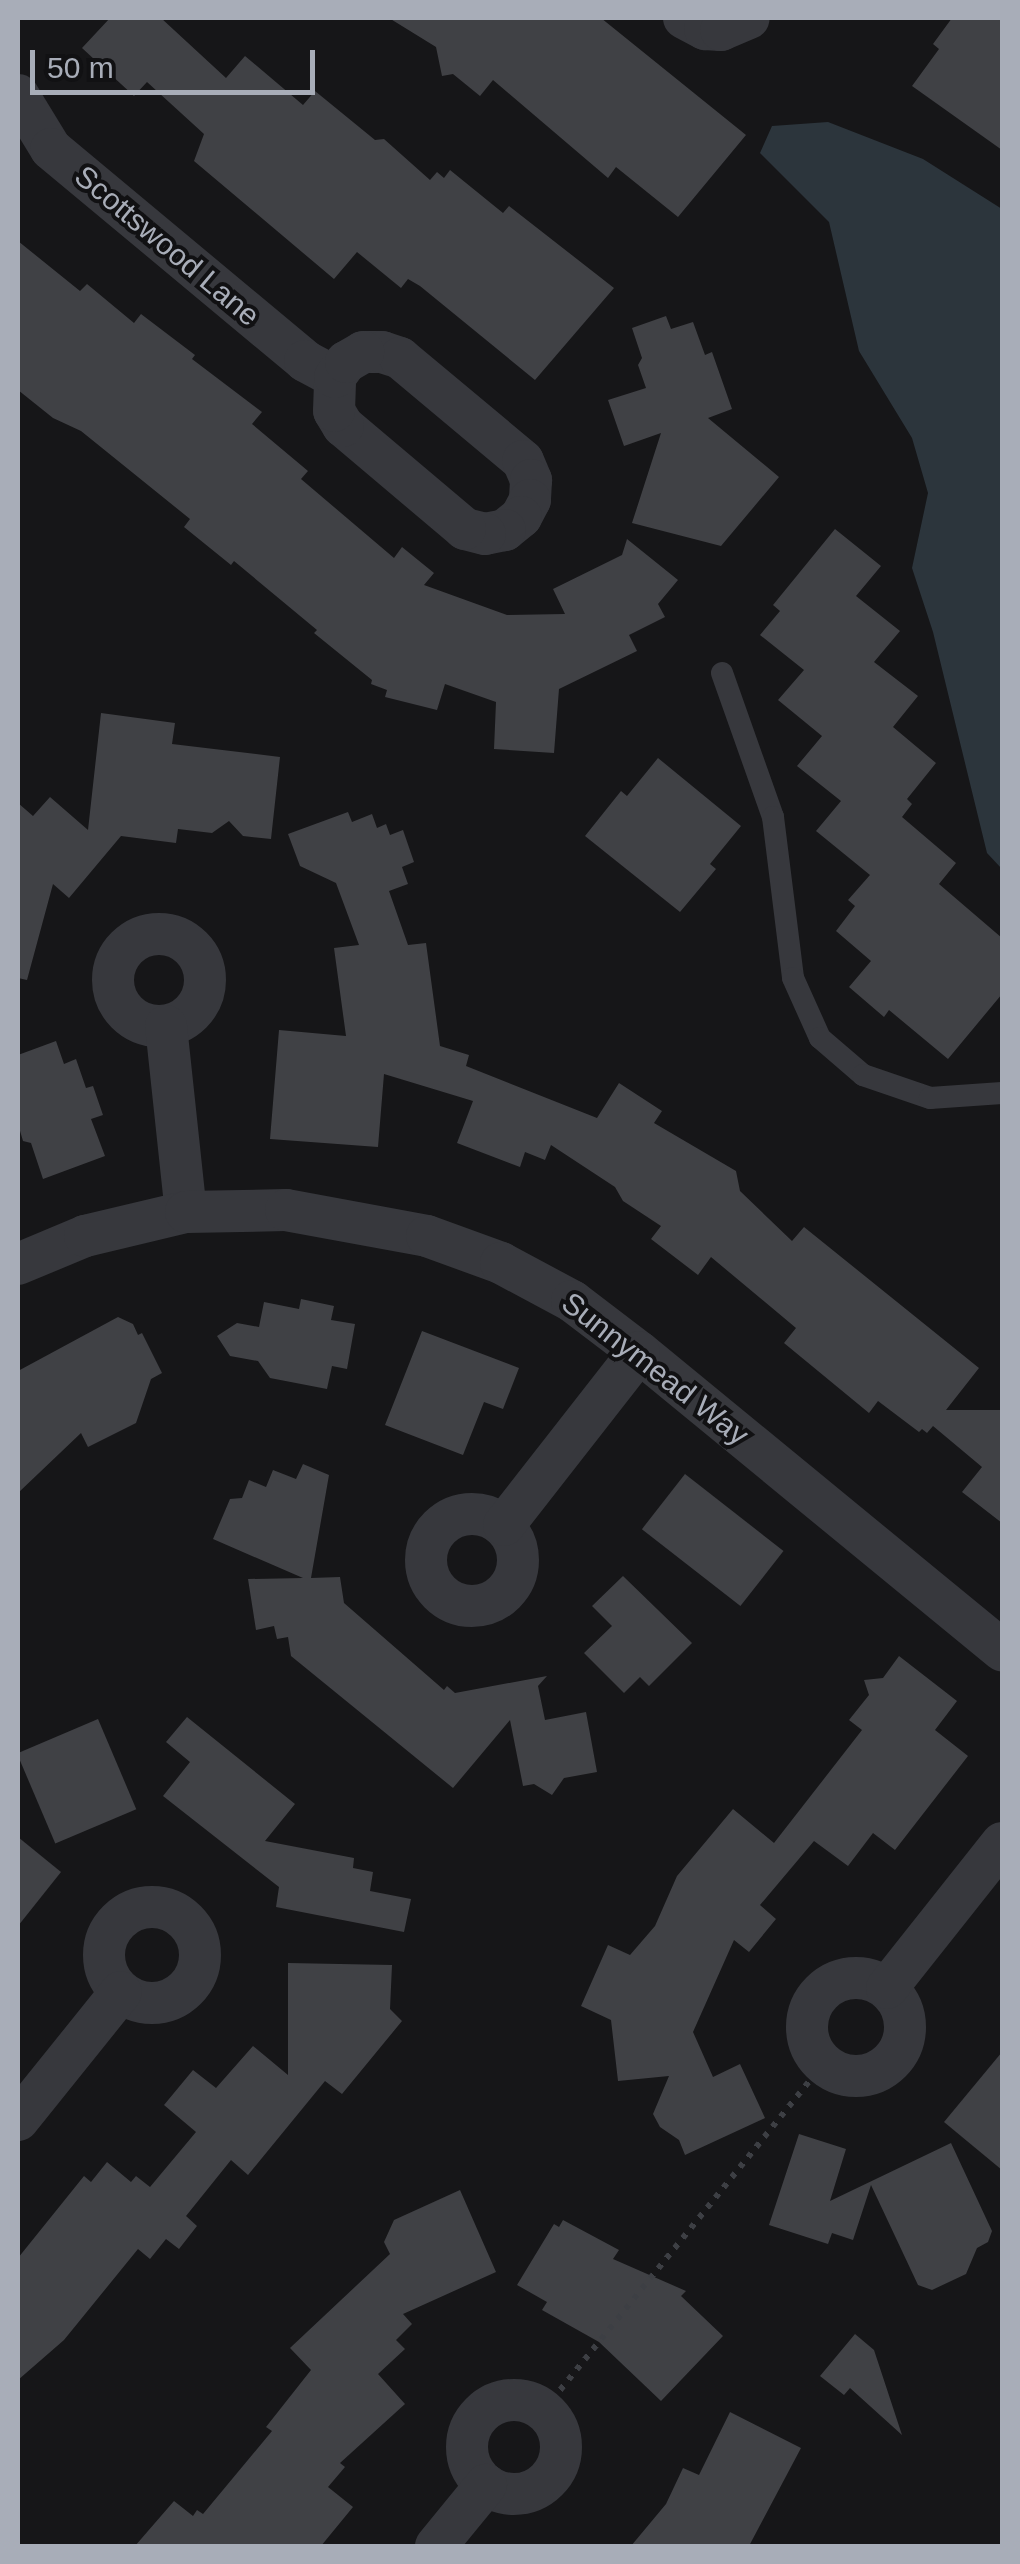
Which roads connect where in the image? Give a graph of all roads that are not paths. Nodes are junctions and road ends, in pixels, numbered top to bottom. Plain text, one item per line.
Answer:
1 (684, 18) edge
2 (749, 18) edge
3 (18, 96) edge
4 (335, 377) junction
5 (722, 673) dead end
6 (166, 1026) dead end
7 (1002, 1092) edge
8 (186, 1212) junction
9 (18, 1264) edge
10 (638, 1352) junction
11 (504, 1525) dead end
12 (1002, 1650) edge
13 (1002, 1844) edge
14 (887, 1988) junction
15 (121, 1992) dead end
16 (18, 2120) edge
17 (486, 2485) junction
18 (436, 2546) edge

1 - 2 street
3 - 4 street, Scottswood Lane
4 - 4 street
5 - 7 lane
6 - 8 street
8 - 9 street, Sunnymead Way
8 - 10 street, Sunnymead Way
10 - 11 street
10 - 12 street, Sunnymead Way
13 - 14 street
14 - 14 street
15 - 16 street
17 - 17 street
17 - 18 street

